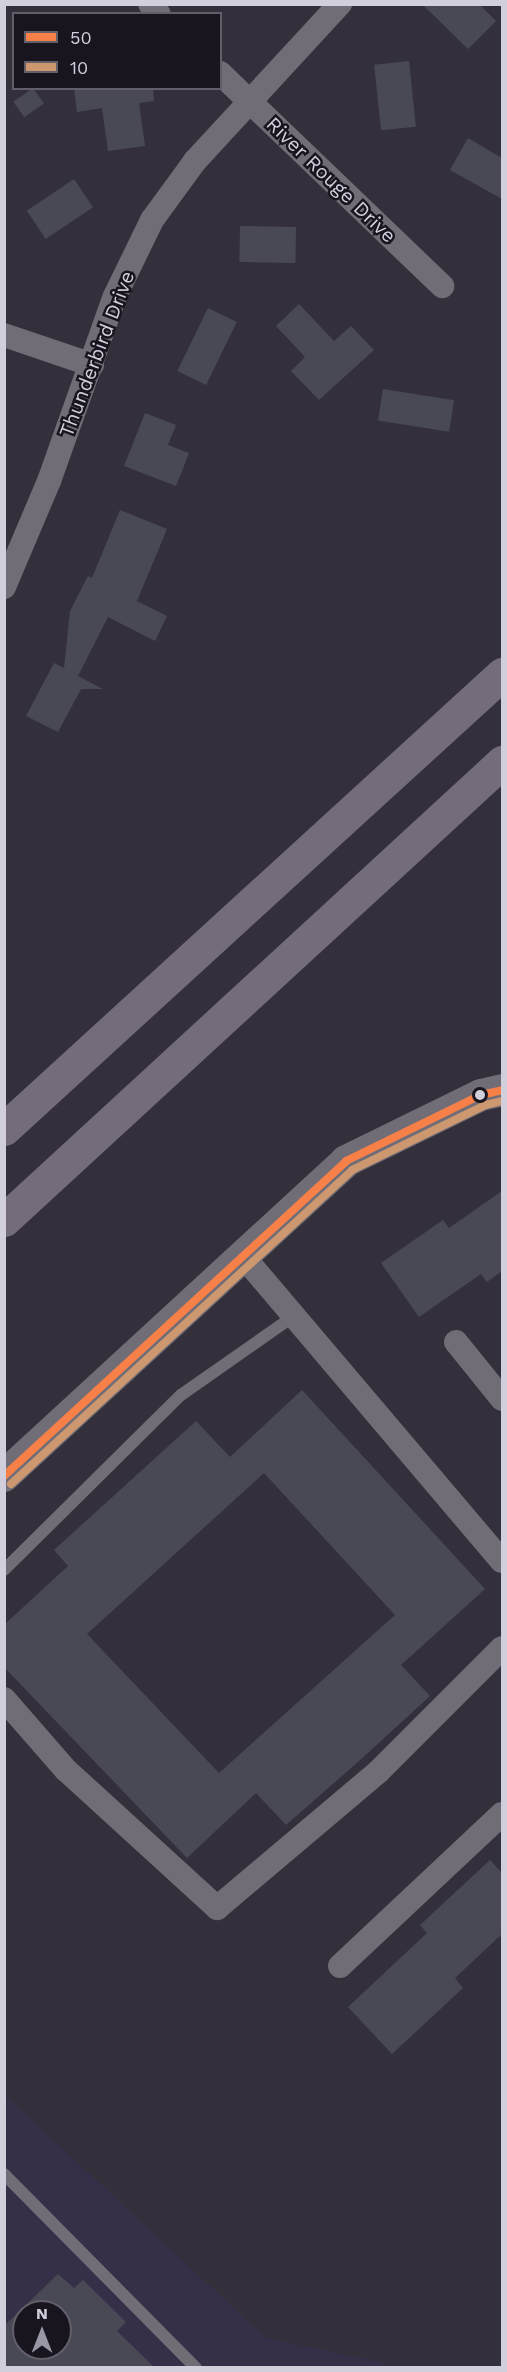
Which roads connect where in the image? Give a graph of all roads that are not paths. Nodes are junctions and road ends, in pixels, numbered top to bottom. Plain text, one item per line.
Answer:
1 (340, 4) edge
2 (222, 75) edge
3 (250, 102) junction
4 (442, 286) dead end
5 (4, 335) edge
6 (92, 365) junction
7 (4, 587) edge
8 (502, 674) edge
9 (502, 762) edge
10 (502, 1090) edge
11 (4, 1129) edge
12 (4, 1220) edge
13 (243, 1256) junction
14 (294, 1316) junction
15 (456, 1342) dead end
16 (502, 1399) edge
17 (4, 1476) edge
18 (502, 1561) edge
19 (4, 1570) edge
20 (502, 1648) edge
21 (4, 1699) edge
22 (502, 1814) edge
23 (340, 1966) dead end
24 (4, 2174) edge
25 (196, 2367) edge

1 - 3 street, Thunderbird Drive
2 - 3 street, River Rouge Drive
3 - 4 street, River Rouge Drive
3 - 6 street, Thunderbird Drive
5 - 6 street
6 - 7 street, Thunderbird Drive
8 - 11 highway
9 - 12 highway
10 - 13 street
13 - 14 street
13 - 17 street
14 - 18 street
14 - 19 lane
15 - 16 street
20 - 21 street
22 - 23 street
24 - 25 lane

